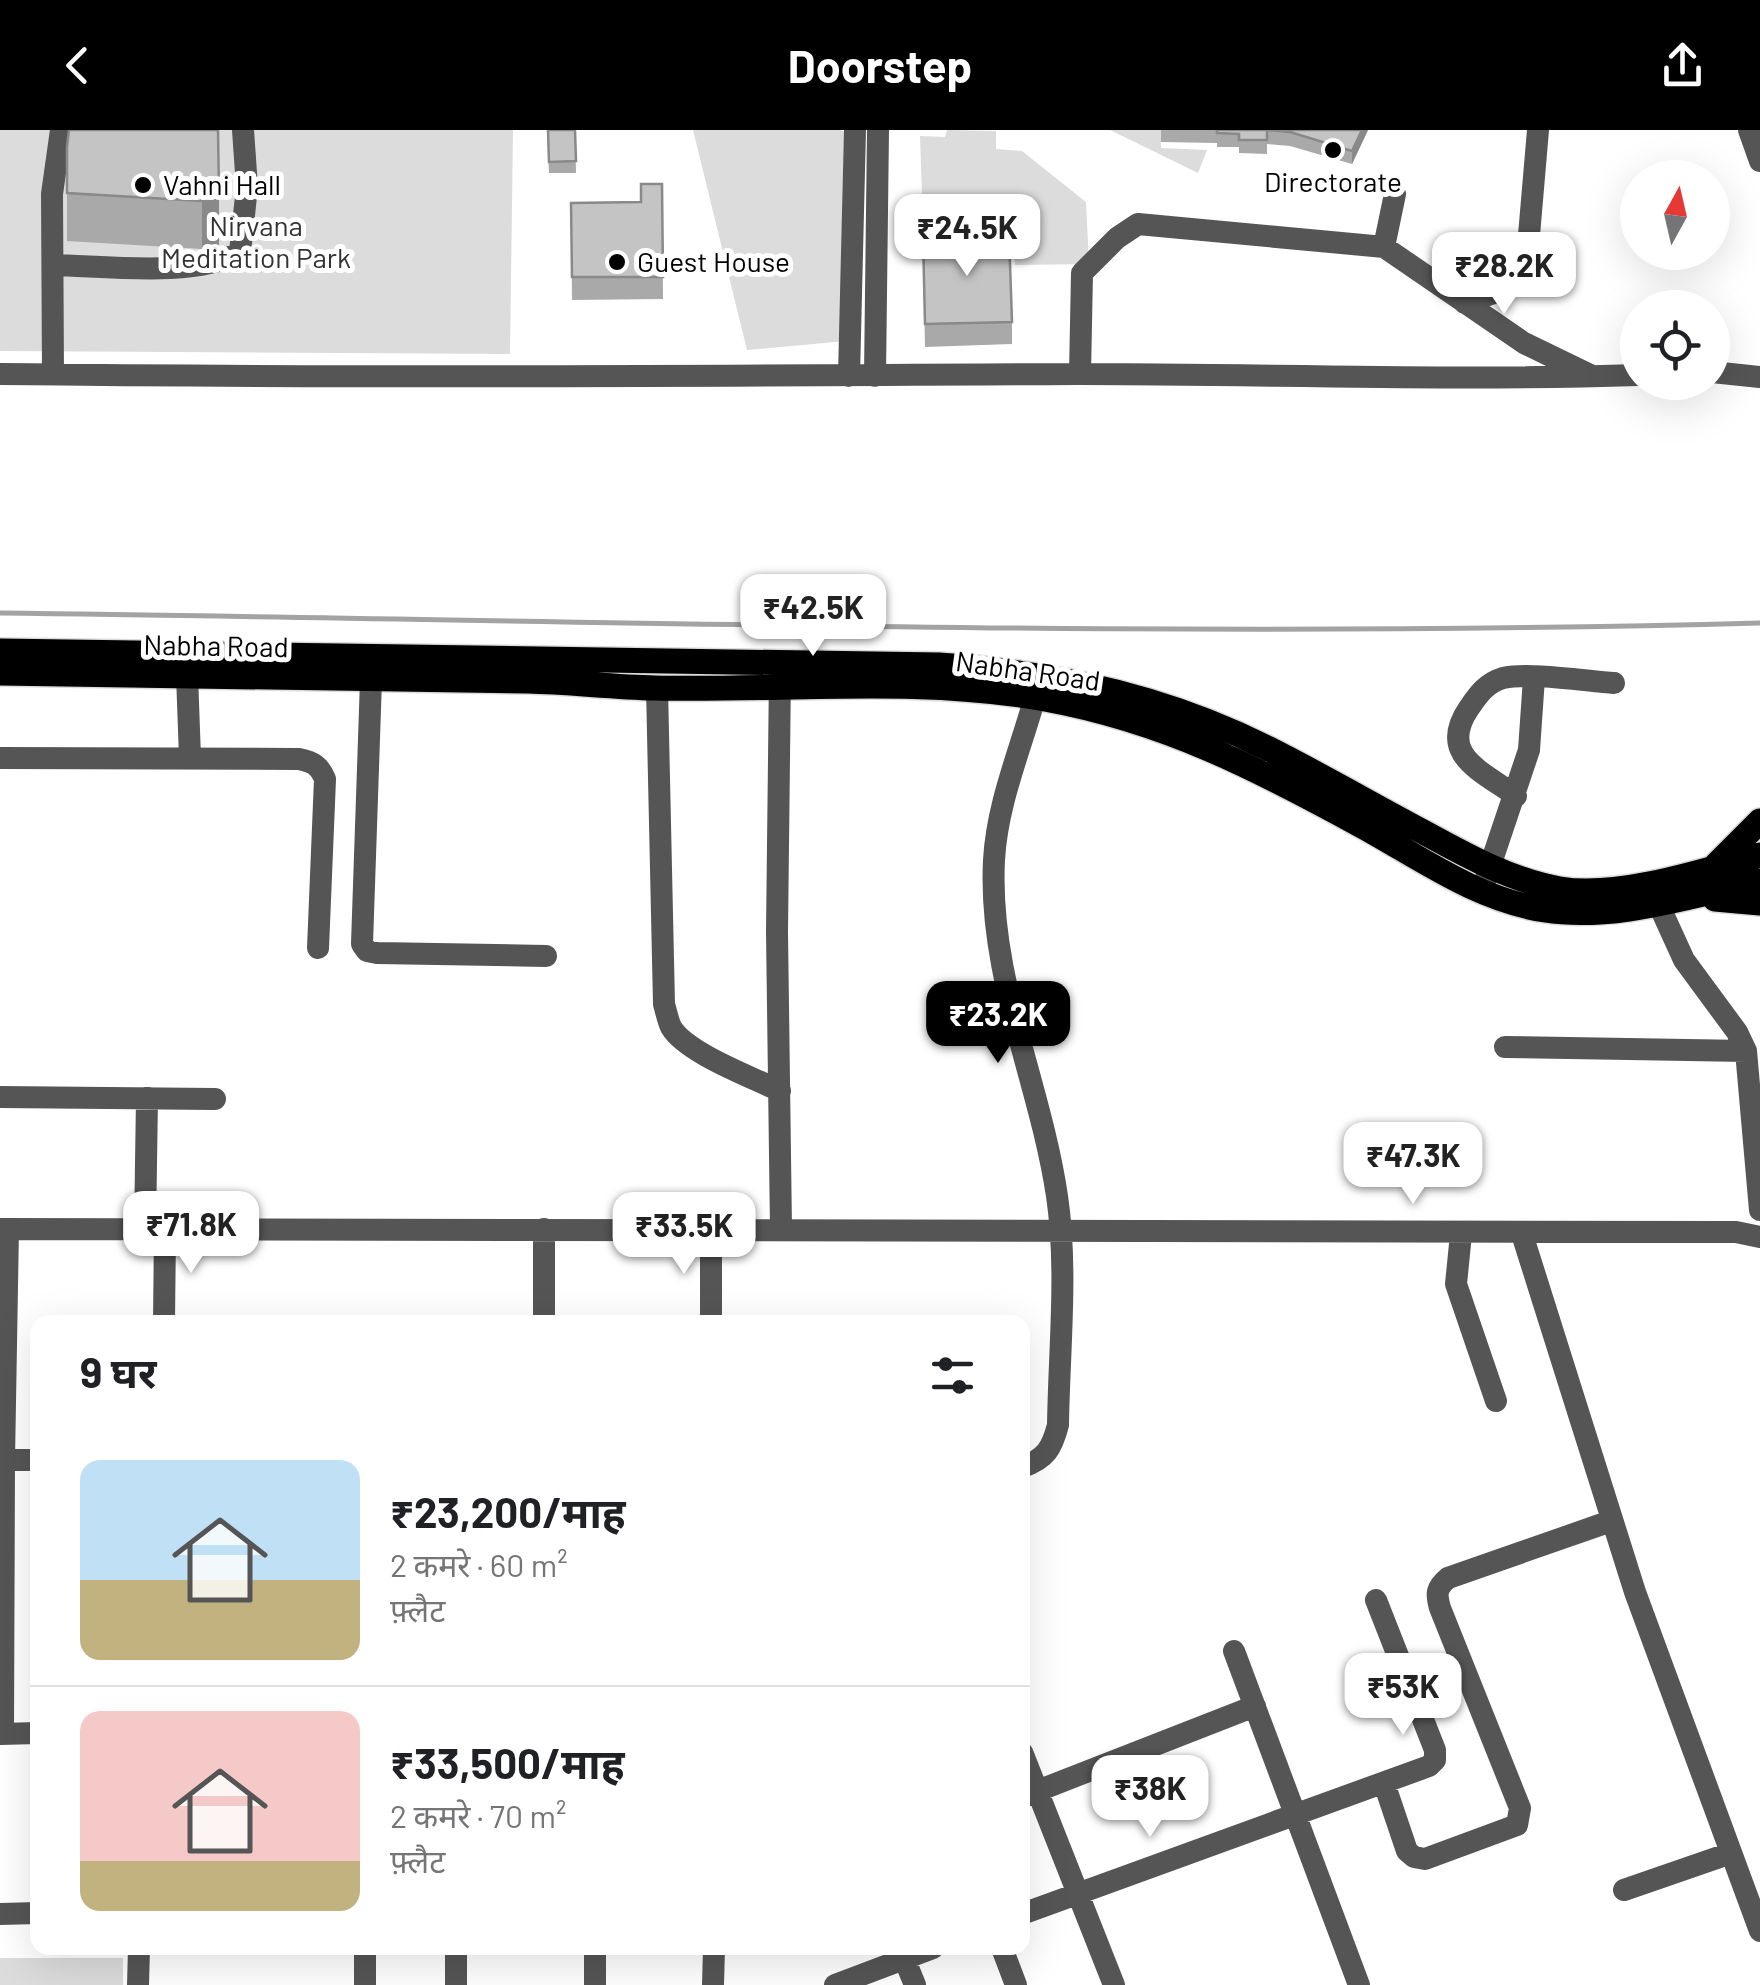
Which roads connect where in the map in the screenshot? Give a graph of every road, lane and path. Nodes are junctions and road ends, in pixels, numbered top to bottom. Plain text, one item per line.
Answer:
1 (61, 130) edge
2 (243, 130) edge
3 (855, 130) edge
4 (878, 130) edge
5 (1538, 130) edge
6 (1749, 130) edge
7 (1760, 161) edge
8 (1395, 194) dead end
9 (1384, 246) junction
10 (53, 264) junction
11 (1466, 302) junction
12 (1524, 343) junction
13 (0, 374) edge
14 (53, 374) junction
15 (1080, 374) junction
16 (1730, 374) edge
17 (1620, 375) edge
18 (850, 376) junction
19 (875, 376) junction
20 (1592, 376) junction
21 (1760, 377) edge
22 (1508, 378) junction
23 (0, 651) edge
24 (0, 673) edge
25 (187, 674) junction
26 (780, 675) junction
27 (1534, 678) junction
28 (371, 680) junction
29 (1614, 683) dead end
30 (657, 688) junction
31 (1035, 698) junction
32 (0, 758) edge
33 (190, 758) junction
34 (1516, 796) junction
35 (1760, 821) edge
36 (1760, 855) edge
37 (1491, 867) junction
38 (1713, 868) junction
39 (1760, 881) edge
40 (1482, 892) junction
41 (1691, 896) junction
42 (1658, 903) junction
43 (1760, 903) edge
44 (318, 948) dead end
45 (546, 956) dead end
46 (1505, 1047) dead end
47 (1746, 1051) junction
48 (780, 1091) junction
49 (0, 1097) edge
50 (147, 1098) junction
51 (215, 1099) dead end
52 (1760, 1210) edge
53 (4, 1229) edge
54 (544, 1229) junction
55 (782, 1229) junction
56 (155, 1230) junction
57 (710, 1232) junction
58 (1061, 1232) junction
59 (1461, 1234) junction
60 (1522, 1234) junction
61 (1760, 1237) edge
62 (163, 1315) edge
63 (544, 1315) edge
64 (711, 1315) edge
65 (1496, 1401) dead end
66 (2, 1460) edge
67 (30, 1460) edge
68 (1030, 1464) edge
69 (1610, 1520) junction
70 (2, 1547) edge
71 (1376, 1600) dead end
72 (1234, 1651) dead end
73 (1254, 1706) junction
74 (30, 1733) edge
75 (2, 1734) edge
76 (1384, 1782) junction
77 (1030, 1794) edge
78 (1295, 1816) junction
79 (1730, 1853) junction
80 (1624, 1890) dead end
81 (1078, 1894) junction
82 (1030, 1911) edge
83 (30, 1913) edge
84 (0, 1914) edge
85 (1760, 1931) edge
86 (139, 1955) edge
87 (365, 1955) edge
88 (456, 1955) edge
89 (595, 1955) edge
90 (714, 1955) edge
91 (898, 1955) edge
92 (903, 1955) edge
93 (1005, 1955) edge
94 (138, 1985) edge
95 (365, 1985) edge
96 (456, 1985) edge
97 (595, 1985) edge
98 (714, 1985) edge
99 (835, 1985) edge
100 (915, 1985) edge
101 (1016, 1985) edge
102 (1114, 1985) edge
103 (1359, 1985) edge

1 - 10 street
2 - 10 street
3 - 18 street
4 - 19 street
5 - 11 street
6 - 7 street
8 - 9 street
9 - 11 street
9 - 15 street
10 - 14 street
11 - 12 street
12 - 20 street
12 - 22 street
13 - 14 street
14 - 18 street
15 - 19 street
15 - 22 street
16 - 21 street
17 - 20 street
18 - 19 street
20 - 22 street
23 - 26 main road, Nabha Road
24 - 25 main road, Nabha Road
25 - 28 main road, Nabha Road
25 - 33 street
26 - 30 main road, Nabha Road
26 - 31 main road, Nabha Road
26 - 37 main road, Nabha Road
26 - 48 street
27 - 29 street
27 - 34 street
27 - 34 street
28 - 30 main road, Nabha Road
28 - 45 street
30 - 48 street
31 - 40 main road, Nabha Road
31 - 58 street
32 - 33 street
33 - 44 street
34 - 37 street
35 - 38 main road
36 - 38 main road, Nabha Road
37 - 38 main road, Nabha Road
37 - 40 street
39 - 41 main road, Nabha Road
40 - 42 main road, Nabha Road
41 - 42 main road, Nabha Road
41 - 43 main road
42 - 47 street
46 - 47 street
47 - 52 street
48 - 55 street
49 - 50 street
50 - 51 street
50 - 56 street
53 - 56 street
53 - 66 street
54 - 56 street
54 - 57 street
54 - 63 street
55 - 57 street
55 - 58 street
56 - 62 street
57 - 64 street
58 - 59 street
58 - 68 street
59 - 60 street
59 - 65 street
60 - 61 street
60 - 69 street
66 - 67 street
66 - 70 street
69 - 76 street
69 - 79 street
70 - 75 street
71 - 76 street
72 - 73 street
73 - 77 street
73 - 78 street
74 - 75 street
76 - 78 street
77 - 81 street
78 - 81 street
78 - 103 street
79 - 80 street
79 - 85 street
81 - 82 street
81 - 102 street
83 - 84 street
86 - 94 street
87 - 95 street
88 - 96 street
89 - 97 street
90 - 98 street
91 - 99 street
92 - 100 street
93 - 101 street

